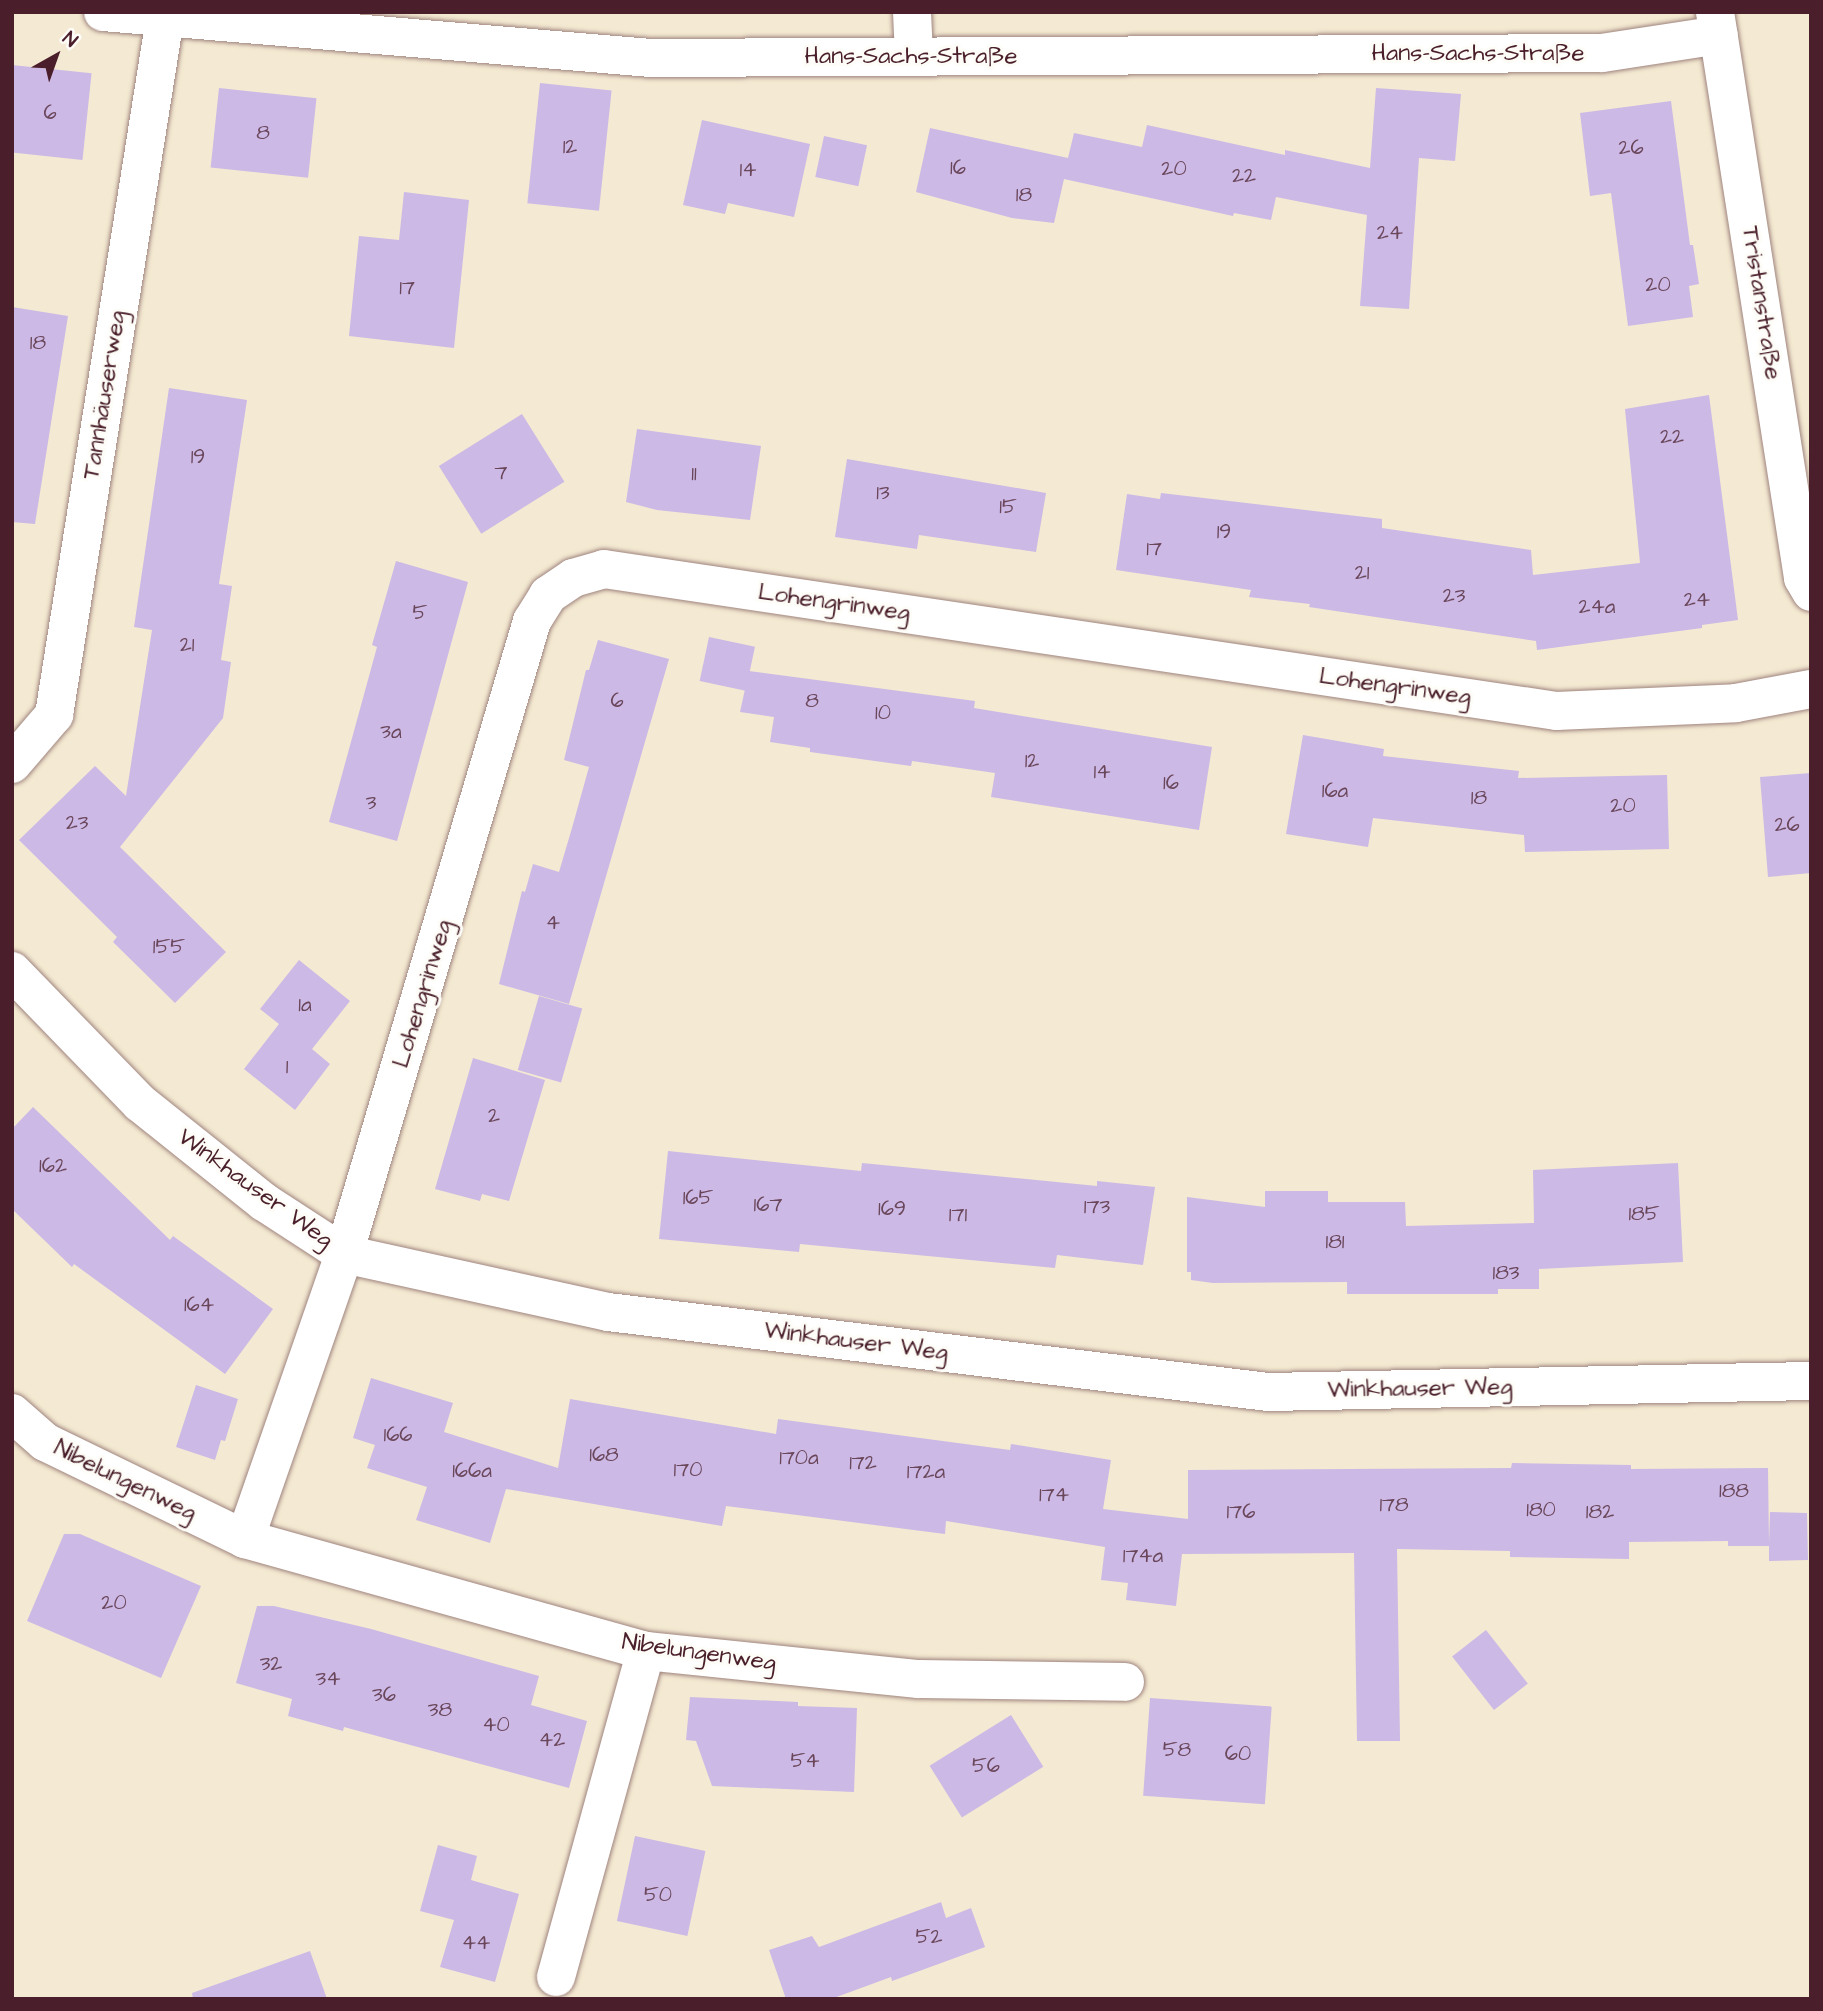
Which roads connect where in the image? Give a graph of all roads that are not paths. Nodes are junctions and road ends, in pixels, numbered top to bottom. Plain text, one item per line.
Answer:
1 (103, 12) edge
2 (912, 12) edge
3 (165, 16) edge
4 (1717, 23) edge
5 (914, 56) junction
6 (1811, 592) edge
7 (1811, 689) edge
8 (12, 764) edge
9 (12, 971) edge
10 (344, 1254) junction
11 (1811, 1381) edge
12 (12, 1413) edge
13 (245, 1539) junction
14 (646, 1651) junction
15 (1125, 1682) dead end
16 (556, 1977) dead end

1 - 3 street, Hans-Sachs-Straße
2 - 5 street
3 - 5 street, Hans-Sachs-Straße
3 - 8 street, Tannhäuserweg
4 - 5 street, Hans-Sachs-Straße
4 - 6 street, Tristanstraße
7 - 10 street, Lohengrinweg
9 - 10 street, Winkhauser Weg
10 - 11 street, Winkhauser Weg
10 - 13 street
12 - 13 street, Nibelungenweg
13 - 14 street, Nibelungenweg
14 - 15 street, Nibelungenweg
14 - 16 street

